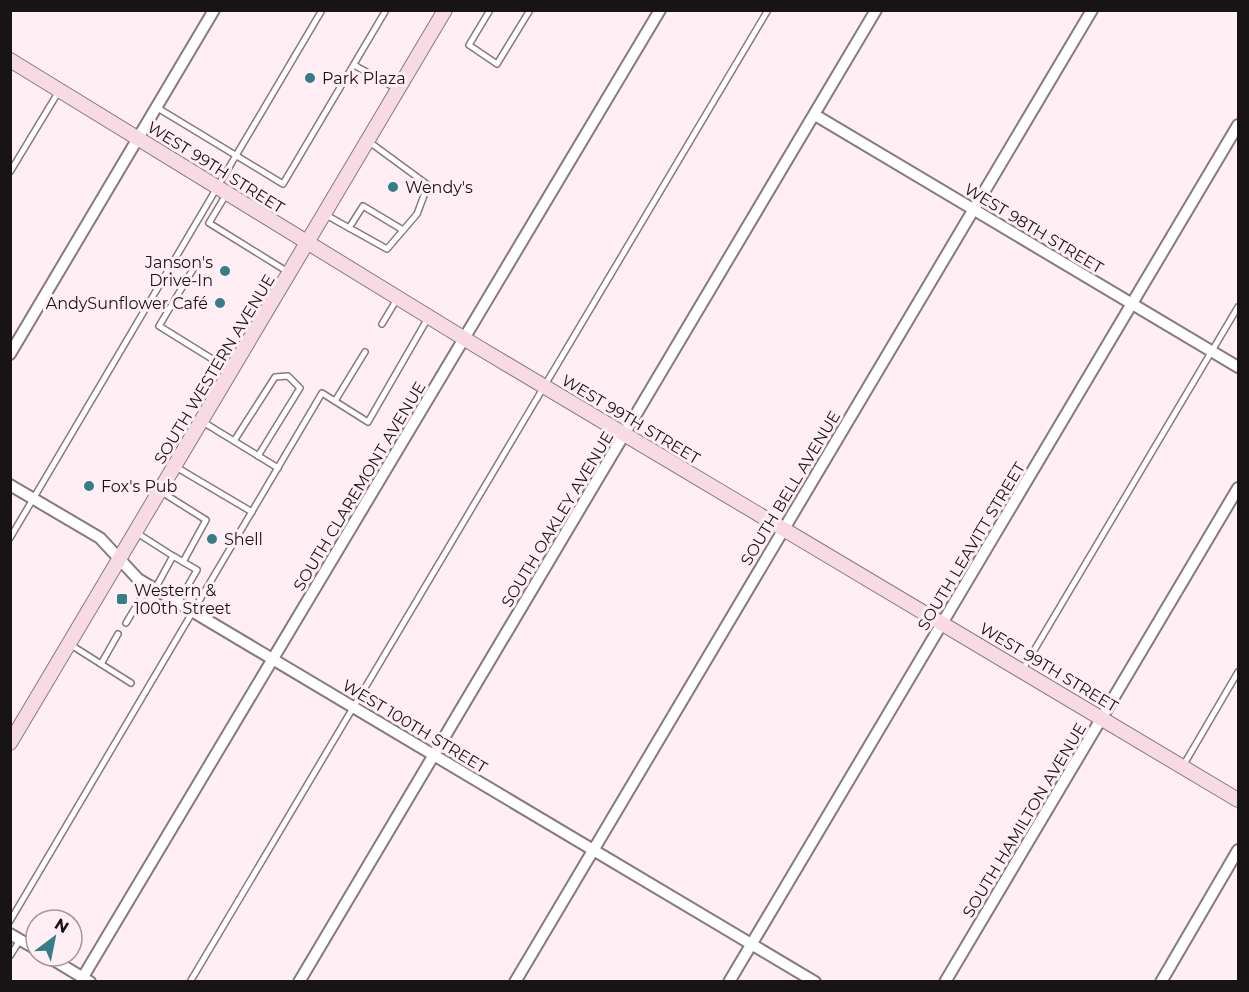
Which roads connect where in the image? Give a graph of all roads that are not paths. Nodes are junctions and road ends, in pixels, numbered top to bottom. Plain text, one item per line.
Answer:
1 (214, 10) edge
2 (322, 10) edge
3 (386, 10) edge
4 (490, 10) edge
5 (530, 10) edge
6 (660, 10) edge
7 (768, 10) edge
8 (876, 10) edge
9 (1092, 10) edge
10 (444, 11) edge
11 (10, 60) edge
12 (354, 64) junction
13 (59, 90) junction
14 (398, 90) junction
15 (156, 107) junction
16 (815, 115) junction
17 (1239, 125) edge
18 (138, 138) junction
19 (368, 141) junction
20 (236, 156) junction
21 (10, 172) edge
22 (222, 190) junction
23 (974, 209) junction
24 (324, 214) junction
25 (349, 228) junction
26 (403, 230) junction
27 (307, 243) junction
28 (195, 266) dead end
29 (290, 273) junction
30 (398, 298) junction
31 (1132, 304) junction
32 (1239, 307) edge
33 (429, 317) junction
34 (382, 324) dead end
35 (464, 339) junction
36 (365, 352) dead end
37 (1212, 352) junction
38 (10, 354) edge
39 (1239, 368) edge
40 (231, 371) junction
41 (545, 386) junction
42 (335, 401) junction
43 (201, 421) junction
44 (625, 434) junction
45 (234, 441) junction
46 (258, 456) junction
47 (175, 466) junction
48 (278, 468) junction
49 (10, 484) edge
50 (1239, 488) edge
51 (160, 491) junction
52 (34, 499) junction
53 (252, 512) junction
54 (784, 529) junction
55 (136, 532) junction
56 (10, 538) edge
57 (173, 556) junction
58 (119, 560) junction
59 (183, 562) junction
60 (152, 587) junction
61 (178, 603) junction
62 (193, 612) junction
63 (126, 623) dead end
64 (942, 624) junction
65 (118, 634) dead end
66 (69, 644) junction
67 (273, 659) junction
68 (101, 664) junction
69 (1023, 671) junction
70 (1239, 672) edge
71 (131, 683) dead end
72 (354, 707) junction
73 (1102, 718) junction
74 (10, 743) edge
75 (434, 755) junction
76 (1183, 766) junction
77 (1239, 800) edge
78 (593, 849) junction
79 (1239, 850) edge
80 (10, 921) edge
81 (15, 937) edge
82 (752, 944) junction
83 (10, 956) edge
84 (68, 968) edge
85 (87, 979) edge
86 (190, 981) edge
87 (300, 981) edge
88 (514, 981) edge
89 (729, 981) edge
90 (815, 981) edge
91 (945, 981) edge
92 (1161, 981) edge

1 - 15 street
2 - 20 lane
3 - 12 lane
4 - 5 lane
6 - 35 street, SOUTH CLAREMONT AVENUE
7 - 41 lane
8 - 16 street, SOUTH OAKLEY AVENUE
9 - 23 street, SOUTH BELL AVENUE
10 - 14 street, SOUTH WESTERN AVENUE
11 - 13 street, WEST 99TH STREET
12 - 14 lane
12 - 20 lane
13 - 18 street, WEST 99TH STREET
13 - 21 lane
14 - 19 street, SOUTH WESTERN AVENUE
15 - 18 street
15 - 20 lane
16 - 23 street, WEST 98TH STREET
16 - 44 street, SOUTH OAKLEY AVENUE
17 - 31 street, SOUTH LEAVITT STREET
18 - 22 street, WEST 99TH STREET
18 - 38 street
19 - 24 street, SOUTH WESTERN AVENUE
19 - 26 lane
20 - 22 lane
22 - 27 street, WEST 99TH STREET
22 - 29 lane
22 - 52 lane
23 - 31 street, WEST 98TH STREET
23 - 54 street, SOUTH BELL AVENUE
24 - 25 lane
24 - 27 street, SOUTH WESTERN AVENUE
25 - 26 lane
25 - 26 lane
27 - 29 street, SOUTH WESTERN AVENUE
27 - 30 street, WEST 99TH STREET
28 - 40 lane
29 - 40 street, SOUTH WESTERN AVENUE
30 - 33 street, WEST 99TH STREET
30 - 34 lane
31 - 37 street, WEST 98TH STREET
31 - 64 street, SOUTH LEAVITT STREET
32 - 37 lane
33 - 35 street, WEST 99TH STREET
33 - 42 lane
35 - 41 street, WEST 99TH STREET
35 - 67 street, SOUTH CLAREMONT AVENUE
36 - 42 lane
37 - 39 street, WEST 98TH STREET
37 - 69 lane
40 - 43 street, SOUTH WESTERN AVENUE
41 - 44 street, WEST 99TH STREET
41 - 72 lane
42 - 48 lane
43 - 45 lane
43 - 47 street, SOUTH WESTERN AVENUE
44 - 54 street, WEST 99TH STREET
44 - 75 street, SOUTH OAKLEY AVENUE
45 - 46 lane
45 - 46 lane
46 - 48 lane
47 - 51 street, SOUTH WESTERN AVENUE
47 - 53 lane
48 - 53 lane
49 - 52 street, WEST 100TH STREET
50 - 73 street, SOUTH HAMILTON AVENUE
51 - 55 street, SOUTH WESTERN AVENUE
51 - 59 lane
52 - 56 lane
52 - 58 street, WEST 100TH STREET
53 - 62 lane
54 - 64 street, WEST 99TH STREET
54 - 78 street, SOUTH BELL AVENUE
55 - 57 lane
55 - 58 street, SOUTH WESTERN AVENUE
57 - 59 lane
57 - 60 lane
58 - 60 street, WEST 100TH STREET
58 - 66 street, SOUTH WESTERN AVENUE
59 - 61 lane
60 - 61 street, WEST 100TH STREET
60 - 63 lane
61 - 62 street, WEST 100TH STREET
62 - 67 street, WEST 100TH STREET
62 - 80 lane
64 - 69 street, WEST 99TH STREET
64 - 82 street, SOUTH LEAVITT STREET
65 - 68 lane
66 - 68 lane
66 - 74 street, SOUTH WESTERN AVENUE
67 - 72 street, WEST 100TH STREET
67 - 85 street, SOUTH CLAREMONT AVENUE
68 - 71 lane
69 - 73 street, WEST 99TH STREET
70 - 76 lane
72 - 75 street, WEST 100TH STREET
72 - 86 lane
73 - 76 street, WEST 99TH STREET
73 - 91 street, SOUTH HAMILTON AVENUE
75 - 78 street, WEST 100TH STREET
75 - 87 street, SOUTH OAKLEY AVENUE
76 - 77 street, WEST 99TH STREET
78 - 82 street, WEST 100TH STREET
78 - 88 street, SOUTH BELL AVENUE
79 - 92 street
81 - 83 lane
82 - 89 street, SOUTH LEAVITT STREET
82 - 90 street, WEST 100TH STREET
84 - 85 street

